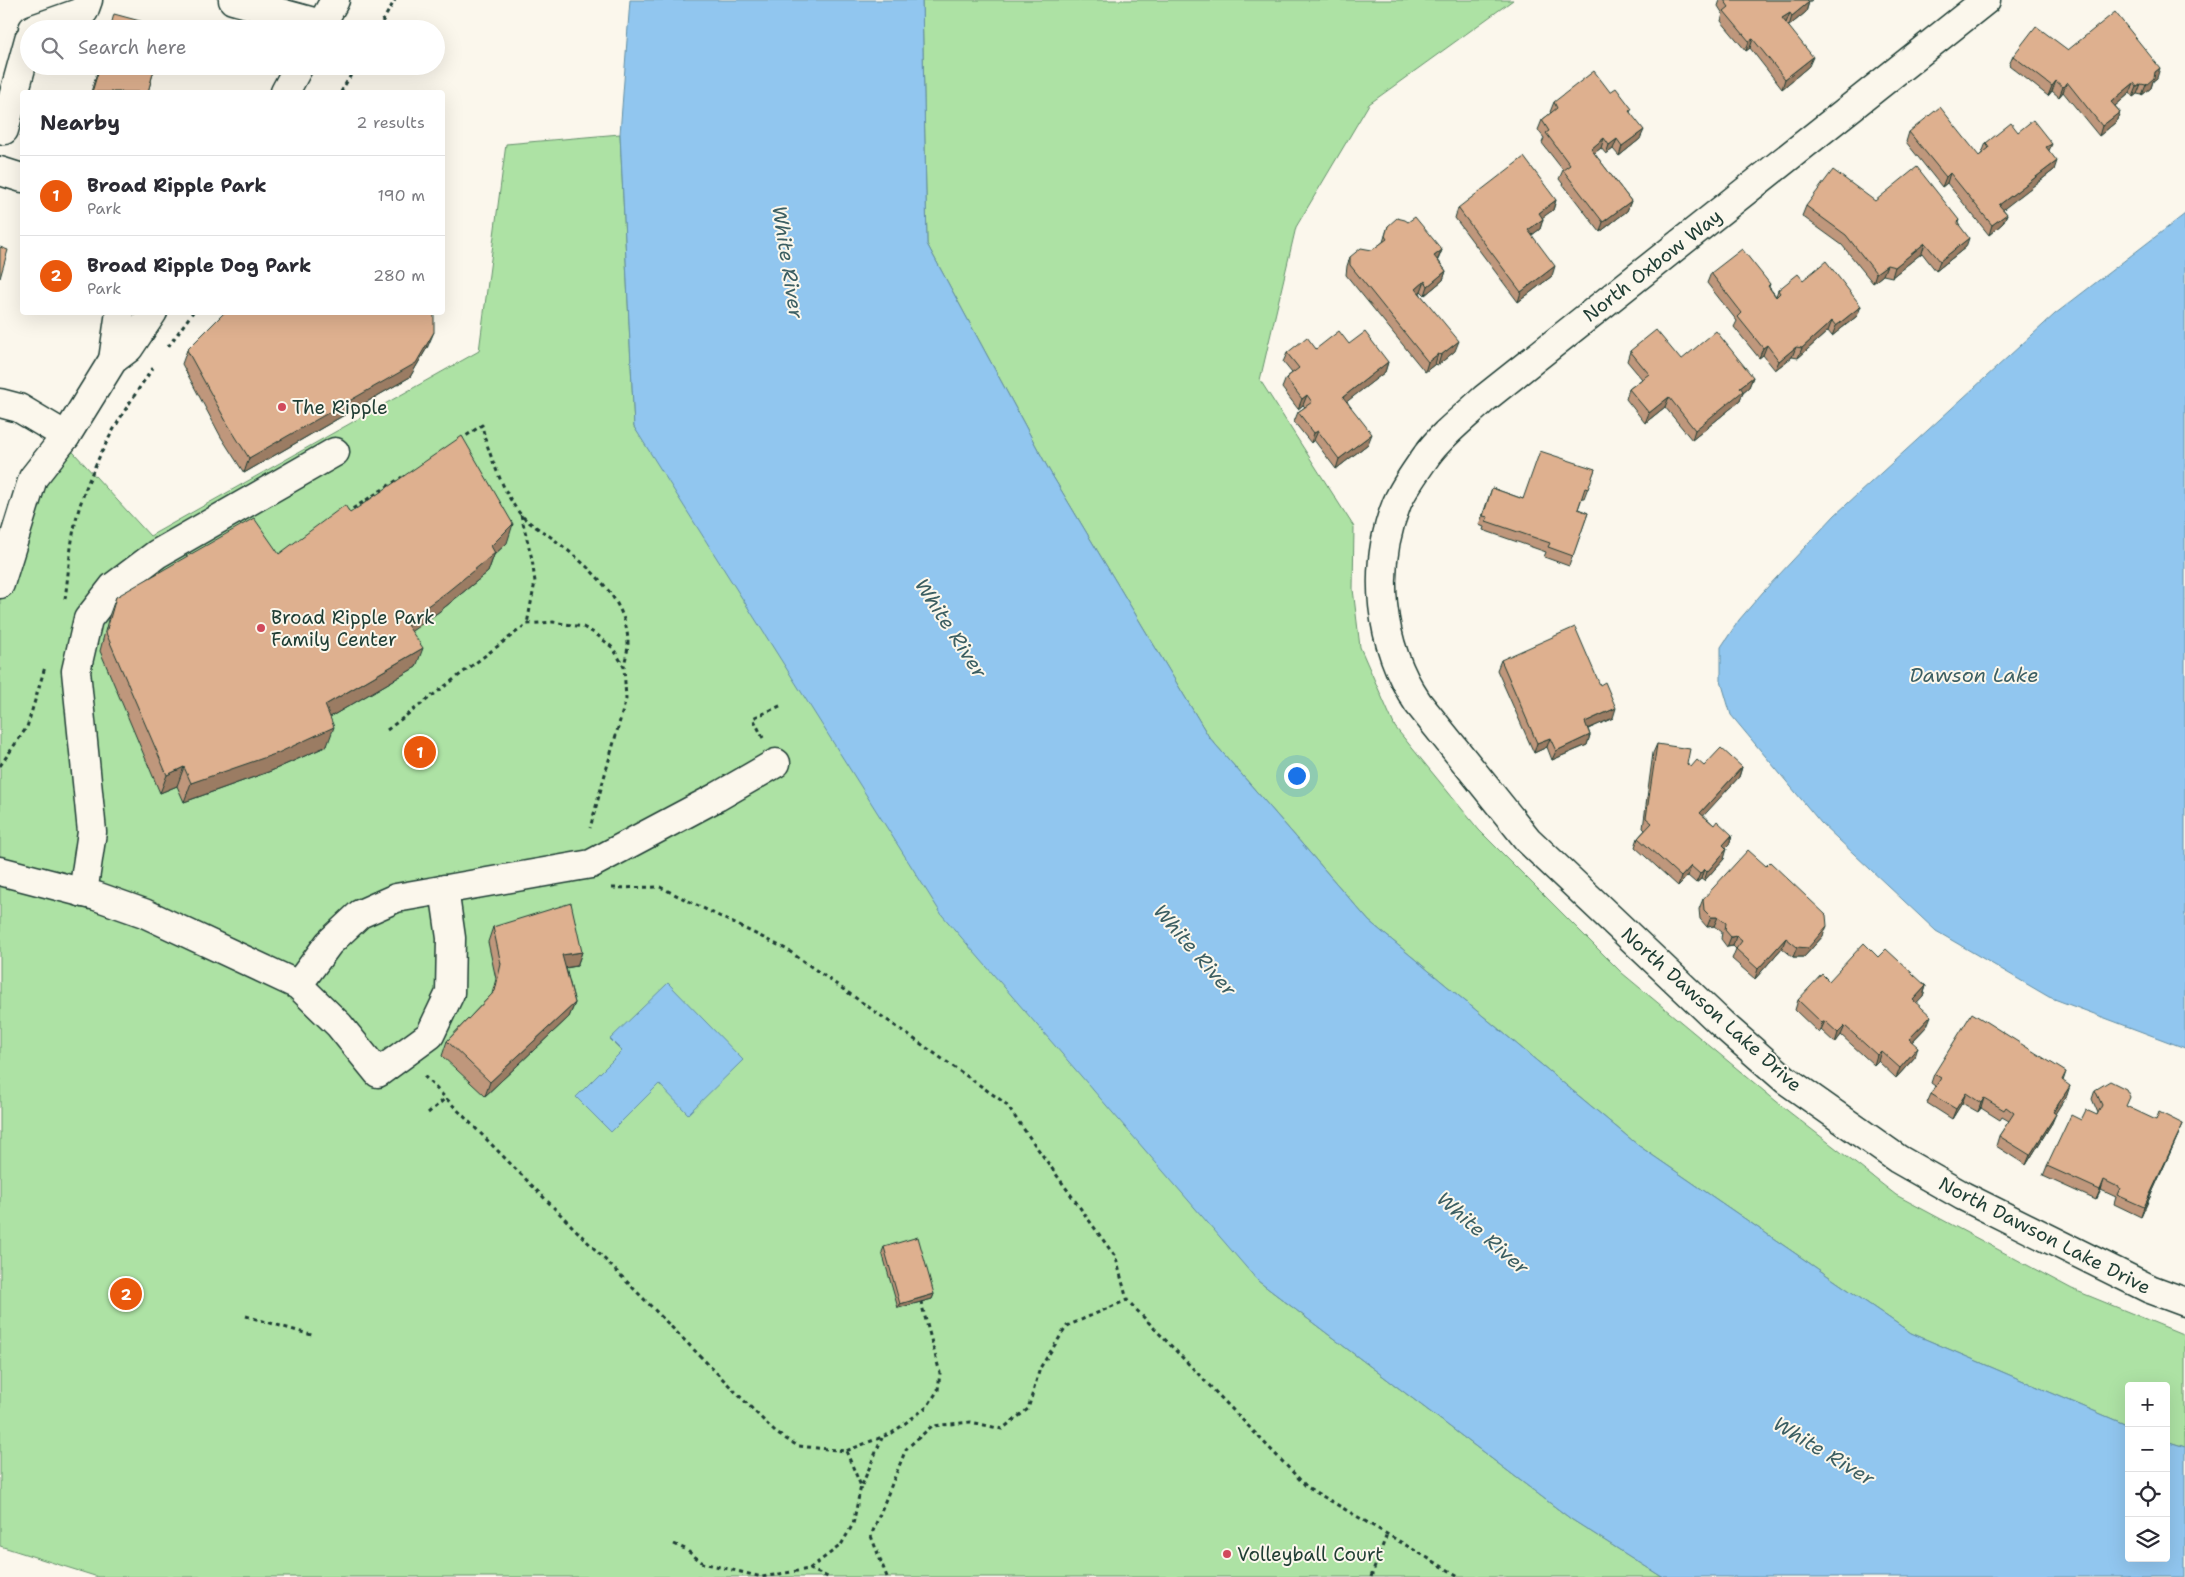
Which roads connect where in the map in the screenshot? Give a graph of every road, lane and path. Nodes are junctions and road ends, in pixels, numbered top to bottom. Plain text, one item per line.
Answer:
1 (88, 0) edge
2 (233, 0) edge
3 (335, 0) edge
4 (395, 0) edge
5 (1986, 0) edge
6 (58, 20) edge
7 (300, 20) edge
8 (323, 20) edge
9 (383, 20) edge
10 (20, 72) edge
11 (294, 75) edge
12 (351, 75) edge
13 (286, 90) edge
14 (343, 90) edge
15 (4, 130) dead end
16 (0, 171) edge
17 (20, 177) edge
18 (120, 315) edge
19 (151, 315) edge
20 (190, 315) edge
21 (164, 353) dead end
22 (113, 360) junction
23 (158, 361) dead end
24 (0, 403) edge
25 (66, 436) junction
26 (458, 441) edge
27 (335, 452) dead end
28 (408, 473) edge
29 (342, 515) edge
30 (521, 515) junction
31 (1382, 575) joint
32 (0, 584) edge
33 (63, 608) dead end
34 (527, 624) junction
35 (46, 663) dead end
36 (624, 666) junction
37 (782, 704) dead end
38 (387, 730) dead end
39 (776, 763) joint
40 (0, 766) edge
41 (590, 828) dead end
42 (0, 871) edge
43 (607, 888) dead end
44 (444, 889) junction
45 (83, 893) junction
46 (298, 985) junction
47 (418, 1070) dead end
48 (446, 1098) junction
49 (428, 1113) dead end
50 (1127, 1300) junction
51 (921, 1302) edge
52 (2185, 1302) edge
53 (246, 1316) dead end
54 (315, 1336) dead end
55 (882, 1437) junction
56 (846, 1451) junction
57 (861, 1486) junction
58 (1387, 1534) junction
59 (674, 1544) dead end
60 (809, 1568) junction
61 (770, 1576) edge
62 (828, 1577) edge
63 (887, 1577) edge
64 (1371, 1577) edge
65 (1460, 1577) edge

1 - 6 street
2 - 7 street
3 - 8 street
4 - 9 path
5 - 31 street, North Oxbow Way
10 - 15 street
11 - 13 street
12 - 14 path
16 - 17 street
18 - 22 street
19 - 22 street
20 - 21 path
22 - 25 street
23 - 33 path
24 - 25 street
25 - 32 street
26 - 30 path
27 - 45 street
28 - 29 path
30 - 34 path
30 - 36 path
31 - 52 street, North Dawson Lake Drive
34 - 36 path
34 - 38 path
35 - 40 path
36 - 41 path
37 - 39 path
39 - 44 street
42 - 45 street
43 - 50 path
44 - 46 street
44 - 46 street
45 - 46 street
47 - 48 path
48 - 49 path
48 - 56 path
50 - 58 path
50 - 63 path
51 - 55 path
53 - 54 path
55 - 56 path
55 - 57 path
56 - 57 path
57 - 60 path
58 - 64 path
58 - 65 path
59 - 61 path
60 - 61 path
60 - 62 path

